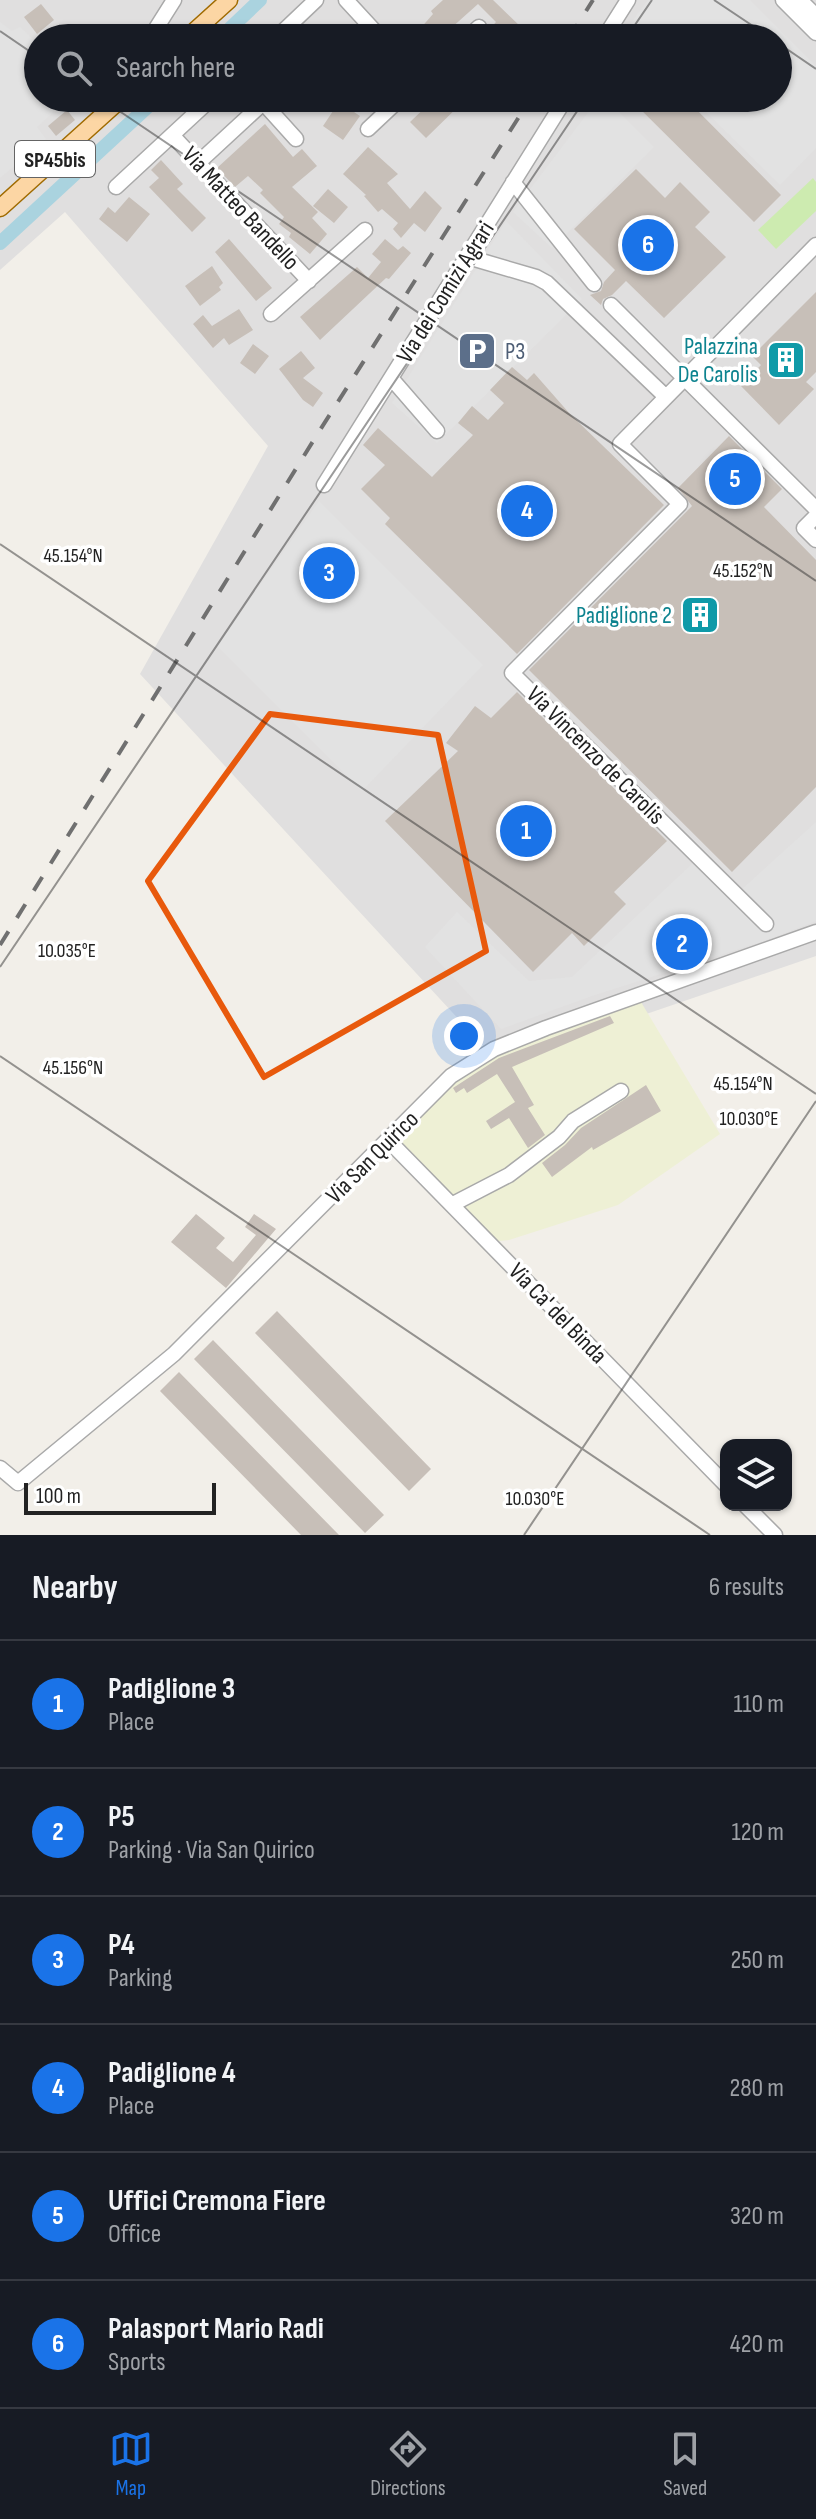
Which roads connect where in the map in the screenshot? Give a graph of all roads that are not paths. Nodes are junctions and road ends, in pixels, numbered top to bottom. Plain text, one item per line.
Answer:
1 (174, 0) edge
2 (229, 0) edge
3 (316, 0) edge
4 (346, 0) edge
5 (628, 0) edge
6 (783, 0) edge
7 (800, 0) edge
8 (816, 16) edge
9 (159, 24) edge
10 (202, 24) edge
11 (291, 24) edge
12 (368, 24) edge
13 (613, 24) edge
14 (816, 33) edge
15 (106, 112) edge
16 (197, 112) edge
17 (249, 112) edge
18 (272, 112) edge
19 (386, 112) edge
20 (557, 112) edge
21 (368, 129) dead end
22 (172, 135) junction
23 (296, 139) dead end
24 (198, 163) junction
25 (513, 182) junction
26 (116, 187) dead end
27 (0, 208) edge
28 (365, 230) dead end
29 (816, 245) edge
30 (468, 257) junction
31 (309, 281) junction
32 (594, 284) dead end
33 (611, 305) dead end
34 (271, 314) dead end
35 (391, 378) junction
36 (685, 378) junction
37 (666, 397) junction
38 (437, 431) dead end
39 (324, 485) dead end
40 (816, 509) edge
41 (816, 516) edge
42 (816, 540) edge
43 (766, 924) dead end
44 (816, 932) edge
45 (621, 1091) dead end
46 (389, 1141) junction
47 (453, 1204) junction
48 (0, 1468) edge
49 (720, 1479) edge
50 (751, 1511) edge
51 (775, 1535) edge

1 - 9 street
2 - 10 main road
3 - 11 street
4 - 12 street
5 - 13 street
6 - 14 street
7 - 8 street
15 - 27 main road, SP45bis
16 - 22 street
17 - 24 street
18 - 23 street
19 - 21 street
20 - 25 street, Via dei Comizi Agrari
22 - 24 street, Via Matteo Bandello
22 - 26 street
24 - 31 street, Via Matteo Bandello
25 - 30 street, Via dei Comizi Agrari
25 - 32 street
28 - 31 street, Via Matteo Bandello
29 - 36 street, Via Vincenzo de Carolis
30 - 35 street, Via dei Comizi Agrari
30 - 37 street
31 - 34 street, Via Matteo Bandello
33 - 36 street
35 - 38 street
35 - 39 street, Via dei Comizi Agrari
36 - 37 street, Via Vincenzo de Carolis
36 - 40 street
37 - 43 street, Via Vincenzo de Carolis
41 - 42 street
44 - 46 street, Via San Quirico
45 - 47 street
46 - 47 street, Via Ca' del Binda
46 - 48 street, Via San Quirico
47 - 49 street, Via Ca' del Binda
50 - 51 street

